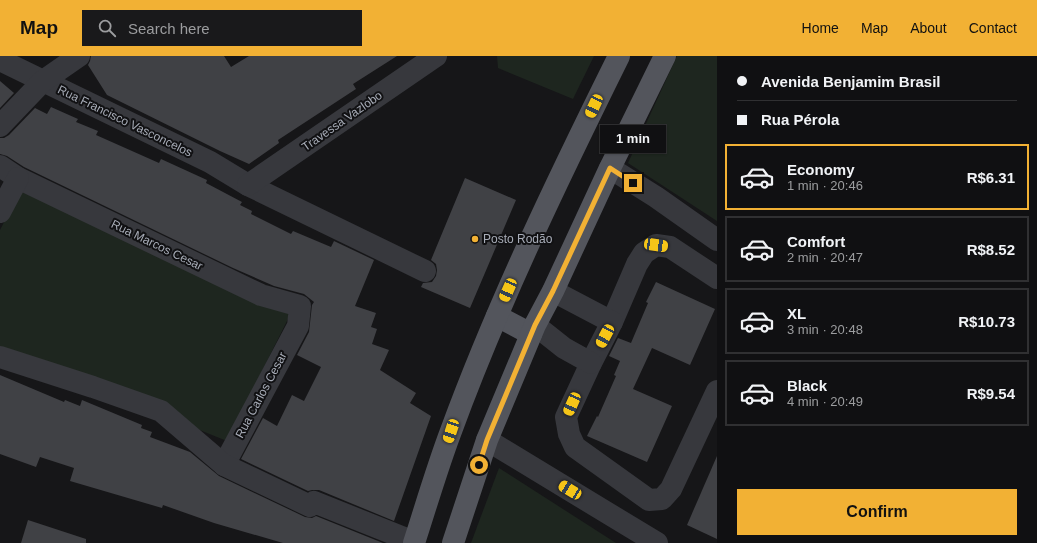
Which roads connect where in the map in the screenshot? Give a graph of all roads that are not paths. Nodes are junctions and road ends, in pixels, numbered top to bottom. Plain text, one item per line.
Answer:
1 (79, 56) edge
2 (436, 56) edge
3 (619, 56) edge
4 (665, 56) edge
5 (0, 60) edge
6 (43, 81) junction
7 (0, 126) edge
8 (0, 166) edge
9 (610, 168) junction
10 (18, 178) junction
11 (248, 185) junction
12 (0, 212) edge
13 (717, 240) edge
14 (425, 271) dead end
15 (717, 278) edge
16 (553, 291) junction
17 (497, 316) junction
18 (612, 322) junction
19 (298, 326) joint
20 (533, 330) junction
21 (0, 357) edge
22 (591, 363) junction
23 (717, 391) edge
24 (487, 440) junction
25 (224, 465) junction
26 (414, 543) edge
27 (453, 543) edge
28 (656, 543) edge

1 - 6 street
2 - 11 street, Travessa Vazlobo
3 - 17 main road
4 - 9 main road
5 - 6 street, Rua Francisco Vasconcelos
6 - 7 street
6 - 11 street, Rua Francisco Vasconcelos
8 - 10 street, Rua Marcos Cesar
9 - 13 street
9 - 16 main road
10 - 12 street
10 - 19 street, Rua Marcos Cesar
11 - 14 street, Rua Francisco Vasconcelos
15 - 18 street
16 - 18 street
16 - 20 main road
17 - 20 main road
17 - 26 main road
18 - 22 street
19 - 25 street, Rua Carlos Cesar
20 - 22 street
20 - 24 main road
21 - 25 street
22 - 23 street
24 - 27 main road
24 - 28 street
25 - 26 street

